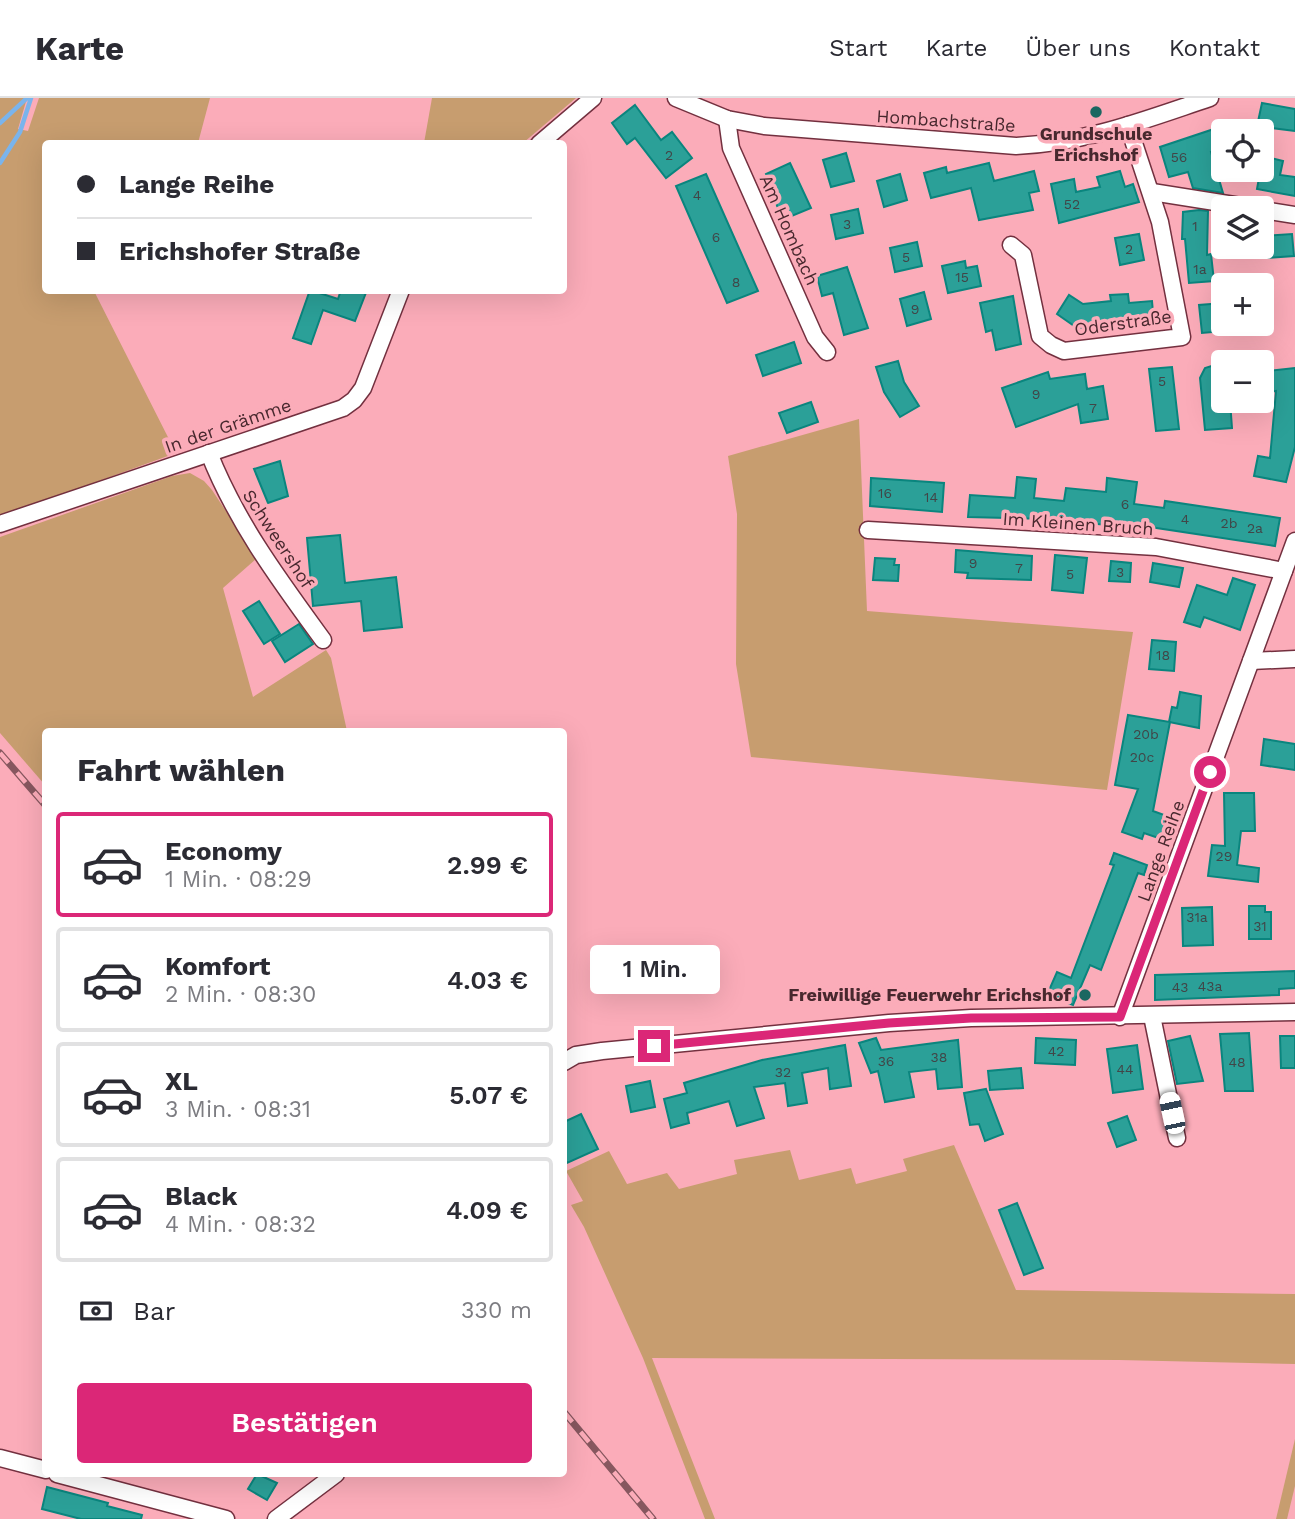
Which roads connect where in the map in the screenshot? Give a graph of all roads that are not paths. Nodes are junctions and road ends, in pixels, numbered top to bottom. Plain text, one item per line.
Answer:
1 (593, 98) edge
2 (676, 98) edge
3 (1210, 98) edge
4 (727, 119) junction
5 (1128, 125) junction
6 (544, 140) edge
7 (1152, 192) junction
8 (1211, 201) edge
9 (1274, 212) edge
10 (1295, 215) edge
11 (1011, 245) dead end
12 (399, 294) edge
13 (827, 352) dead end
14 (209, 453) junction
15 (0, 524) edge
16 (868, 530) dead end
17 (1295, 541) edge
18 (1284, 571) junction
19 (323, 640) dead end
20 (1295, 659) edge
21 (1251, 661) junction
22 (1295, 1012) edge
23 (1152, 1016) junction
24 (1120, 1017) junction
25 (567, 1060) edge
26 (1177, 1138) dead end
27 (0, 1458) edge
28 (42, 1469) edge
29 (68, 1477) edge
30 (332, 1477) edge
31 (226, 1519) edge
32 (276, 1519) edge

1 - 6 street
2 - 4 street, Hombachstraße
3 - 5 street, Hombachstraße
4 - 5 street, Hombachstraße
4 - 13 street, Am Hombach
5 - 7 street, Oderstraße
7 - 8 street
7 - 11 street, Oderstraße
9 - 10 street
12 - 14 street, In der Grämme
14 - 15 street, In der Grämme
14 - 19 street, Schweershof
16 - 18 street, Im Kleinen Bruch
17 - 18 street, Lange Reihe
18 - 21 street, Lange Reihe
20 - 21 street
21 - 24 street, Lange Reihe
22 - 23 street
23 - 24 street
23 - 26 street
24 - 25 street
27 - 28 street
29 - 31 street
30 - 32 street

